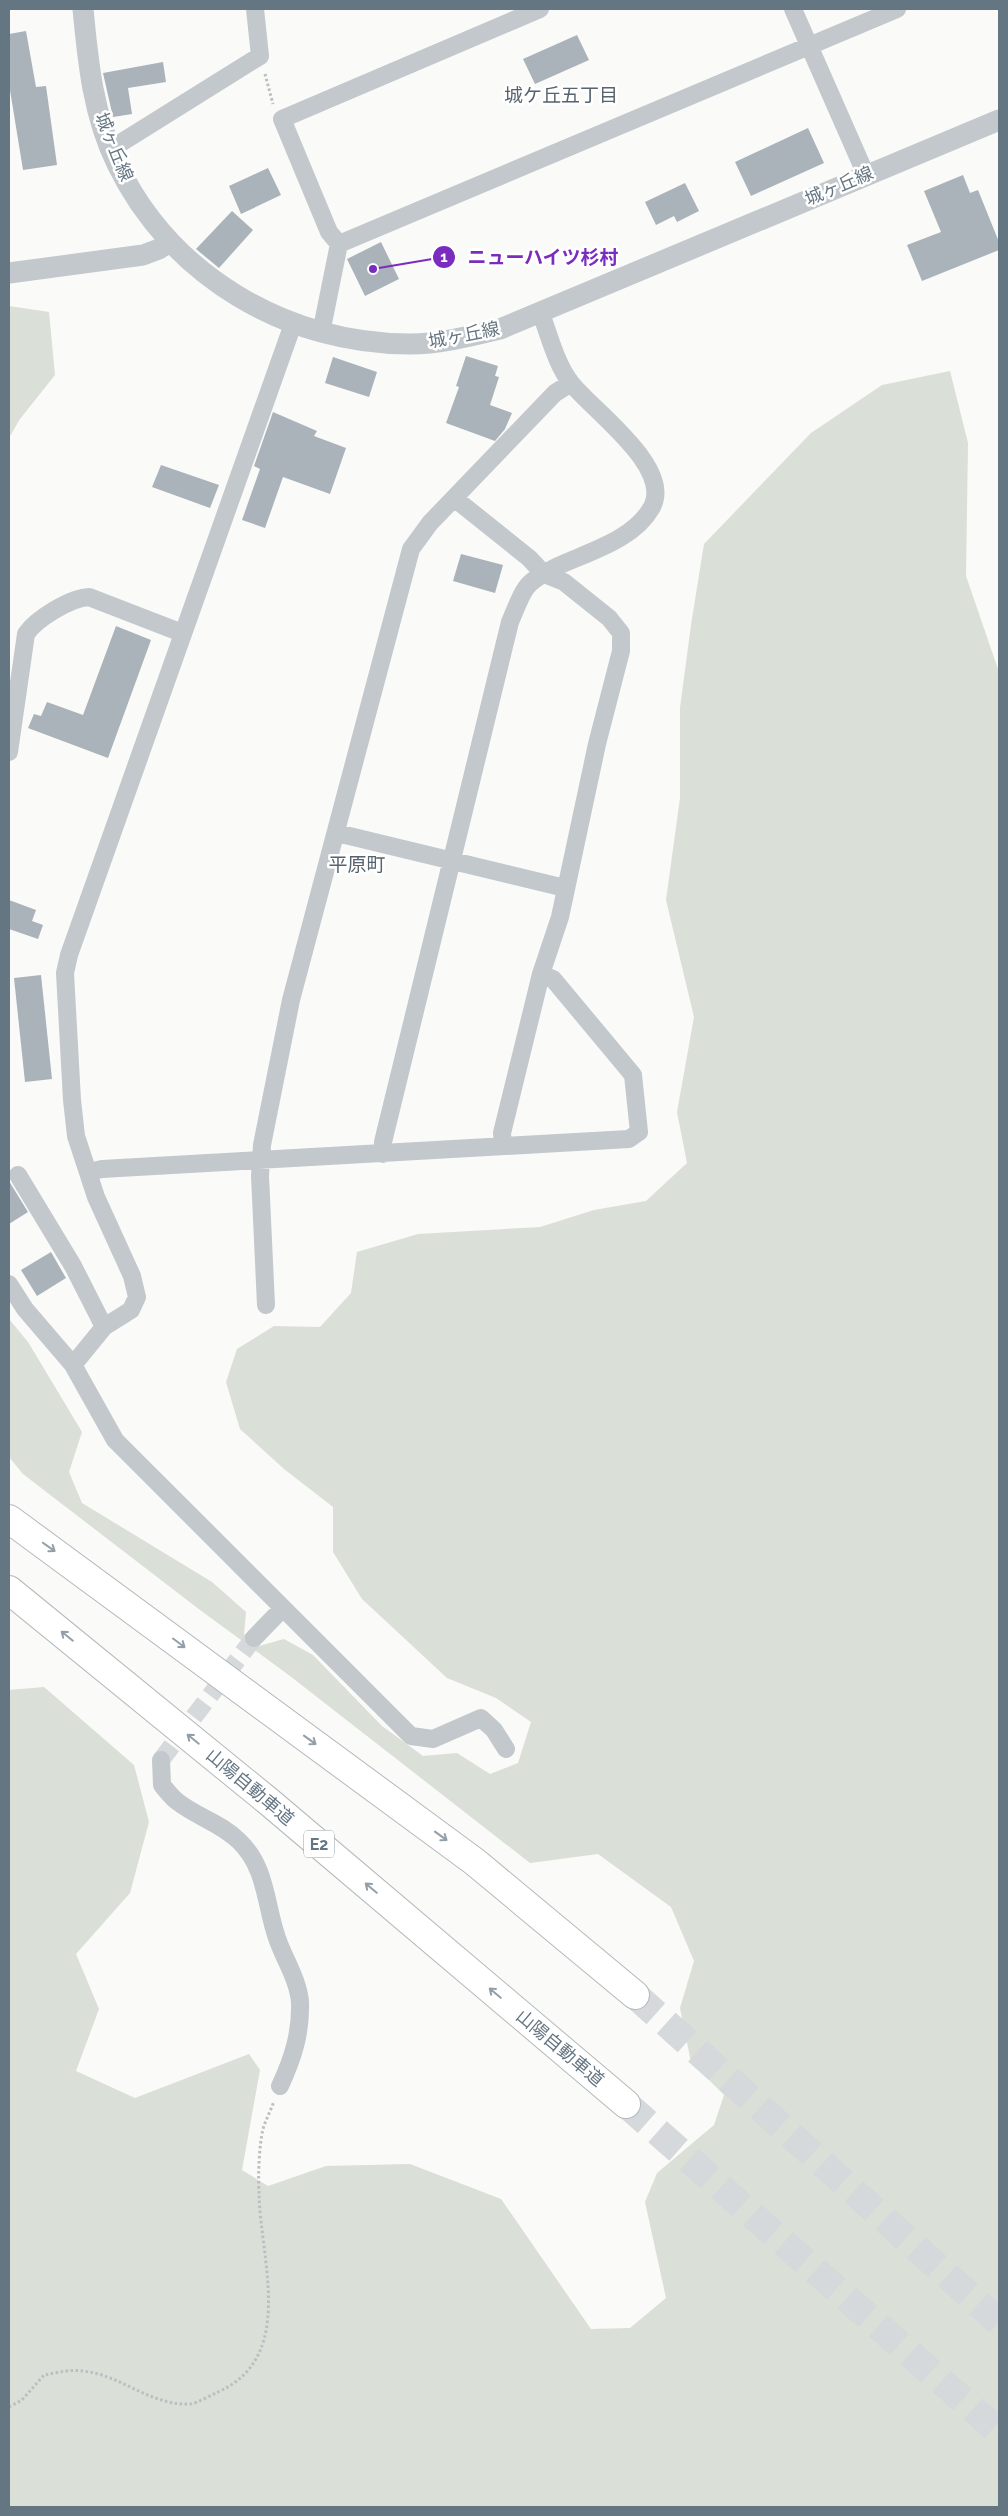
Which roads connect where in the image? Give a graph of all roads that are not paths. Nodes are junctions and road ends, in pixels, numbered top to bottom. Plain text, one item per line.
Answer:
1 (83, 9) edge
2 (256, 9) edge
3 (540, 9) edge
4 (794, 9) edge
5 (896, 9) edge
6 (810, 47) junction
7 (999, 120) edge
8 (111, 149) junction
9 (866, 175) junction
10 (168, 242) junction
11 (339, 244) junction
12 (9, 273) edge
13 (541, 314) junction
14 (293, 324) junction
15 (321, 333) junction
16 (571, 383) junction
17 (454, 498) junction
18 (544, 574) junction
19 (182, 633) junction
20 (9, 752) edge
21 (337, 833) junction
22 (450, 861) junction
23 (565, 888) junction
24 (541, 974) junction
25 (504, 1146) junction
26 (383, 1154) junction
27 (260, 1161) junction
28 (89, 1172) junction
29 (18, 1176) dead end
30 (9, 1284) edge
31 (266, 1305) dead end
32 (104, 1327) junction
33 (73, 1365) junction
34 (9, 1519) edge
35 (9, 1590) edge
36 (283, 1608) junction
37 (254, 1638) tunnel mouth
38 (506, 1749) dead end
39 (161, 1760) tunnel mouth
40 (635, 1995) tunnel mouth
41 (280, 2086) road end
42 (626, 2104) tunnel mouth

1 - 8 street, 城ヶ丘線
2 - 8 street
3 - 11 street
4 - 6 street
5 - 6 street
6 - 9 street
6 - 11 street
7 - 9 street, 城ヶ丘線
8 - 10 street, 城ヶ丘線
9 - 13 street, 城ヶ丘線
10 - 12 street
10 - 14 street, 城ヶ丘線
11 - 15 street
13 - 15 street, 城ヶ丘線
13 - 16 street
14 - 15 street, 城ヶ丘線
14 - 19 street
16 - 17 street
16 - 18 street
17 - 18 street
17 - 21 street
18 - 22 street
18 - 23 street
19 - 20 street
19 - 28 street
21 - 22 street
21 - 27 street
22 - 23 street
22 - 26 street
23 - 24 street
24 - 25 street
24 - 25 street
25 - 26 street
26 - 27 street
27 - 28 street
27 - 31 street
28 - 32 street
29 - 32 street
30 - 33 street
32 - 33 street
33 - 36 street
34 -> 40 highway
42 -> 35 highway, 山陽自動車道 / E2
36 - 37 street
36 - 38 street
39 - 41 street

